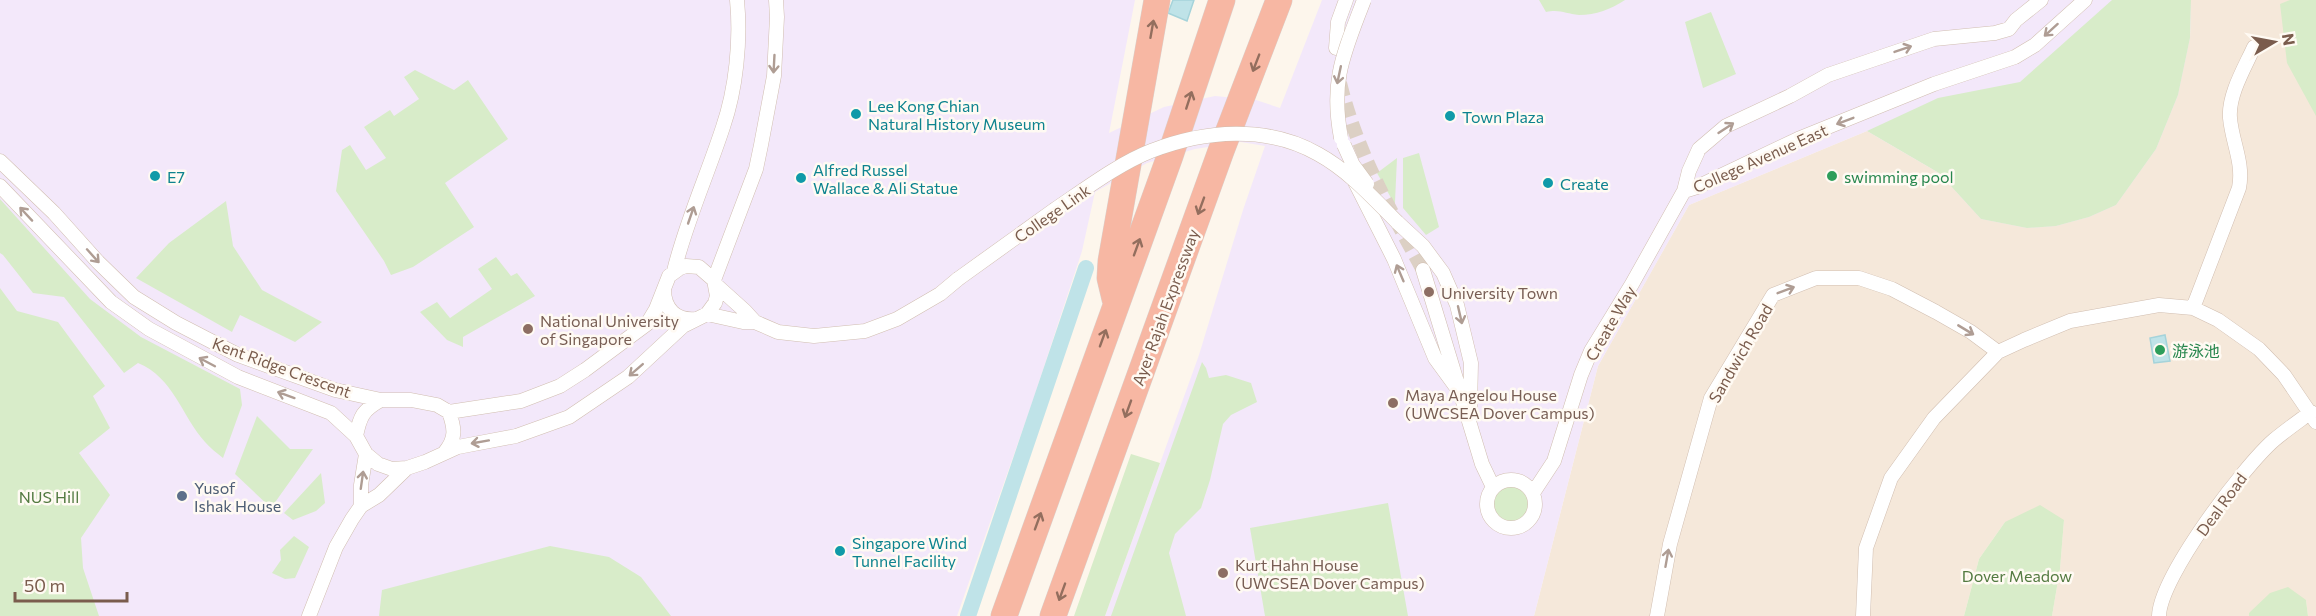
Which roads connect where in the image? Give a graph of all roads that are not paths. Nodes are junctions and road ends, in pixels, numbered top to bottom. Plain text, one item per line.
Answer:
1 (737, 0) edge
2 (776, 0) edge
3 (1157, 0) edge
4 (1222, 0) edge
5 (1346, 0) edge
6 (1364, 0) edge
7 (2041, 0) edge
8 (2085, 0) edge
9 (1280, 3) edge
10 (2254, 47) dead end
11 (1336, 48) dead end
12 (0, 161) edge
13 (1354, 180) junction
14 (0, 186) edge
15 (1684, 191) junction
16 (1397, 222) junction
17 (1423, 270) tunnel mouth
18 (674, 271) junction
19 (665, 283) junction
20 (718, 286) junction
21 (1116, 302) junction
22 (2193, 308) junction
23 (701, 317) junction
24 (755, 322) junction
25 (1422, 327) joint
26 (1998, 352) junction
27 (1462, 395) junction
28 (381, 400) junction
29 (449, 412) junction
30 (2313, 417) edge
31 (1470, 426) junction
32 (356, 436) junction
33 (445, 452) junction
34 (366, 454) junction
35 (407, 468) junction
36 (1493, 488) junction
37 (1533, 493) junction
38 (361, 506) junction
39 (309, 616) edge
40 (1004, 616) edge
41 (1053, 616) edge
42 (1657, 616) edge
43 (1863, 616) edge
44 (2159, 616) edge

18 -> 1 street, Kent Ridge Crescent
2 -> 20 street
21 -> 3 highway
21 -> 4 highway
5 - 11 street
6 -> 16 street, bridge
15 -> 7 street, College Avenue East
8 -> 15 street, College Avenue East
9 -> 41 highway, Ayer Rajah Expressway
10 - 22 street
12 -> 28 street, Kent Ridge Crescent
13 - 16 street, College Link, bridge
13 - 24 street, College Link, bridge
25 -> 13 street, College Link
32 -> 14 street, Kent Ridge Crescent
15 - 37 street, Create Way
16 -> 31 street, College Link
17 - 27 street, Create Way
18 - 19 street, Kent Ridge Crescent
18 - 20 street
19 - 23 street
19 - 29 street, Kent Ridge Crescent
20 - 23 street
20 - 24 street, College Link
40 -> 21 highway
22 - 26 street
22 - 30 street
23 - 24 street, College Link
23 -> 33 street
25 - 27 street, Create Way
42 -> 26 street, Sandwich Road
26 - 43 street
27 - 31 street, Create Way
28 - 29 street, Kent Ridge Crescent
28 - 32 street, Kent Ridge Crescent
29 - 33 street
30 - 44 street, Deal Road
31 - 36 street, Create Way
32 - 34 street, Kent Ridge Crescent
33 - 35 street
34 - 35 street
38 -> 34 street
35 - 38 street
36 - 37 street
36 - 37 street, Create Way
38 - 39 street

